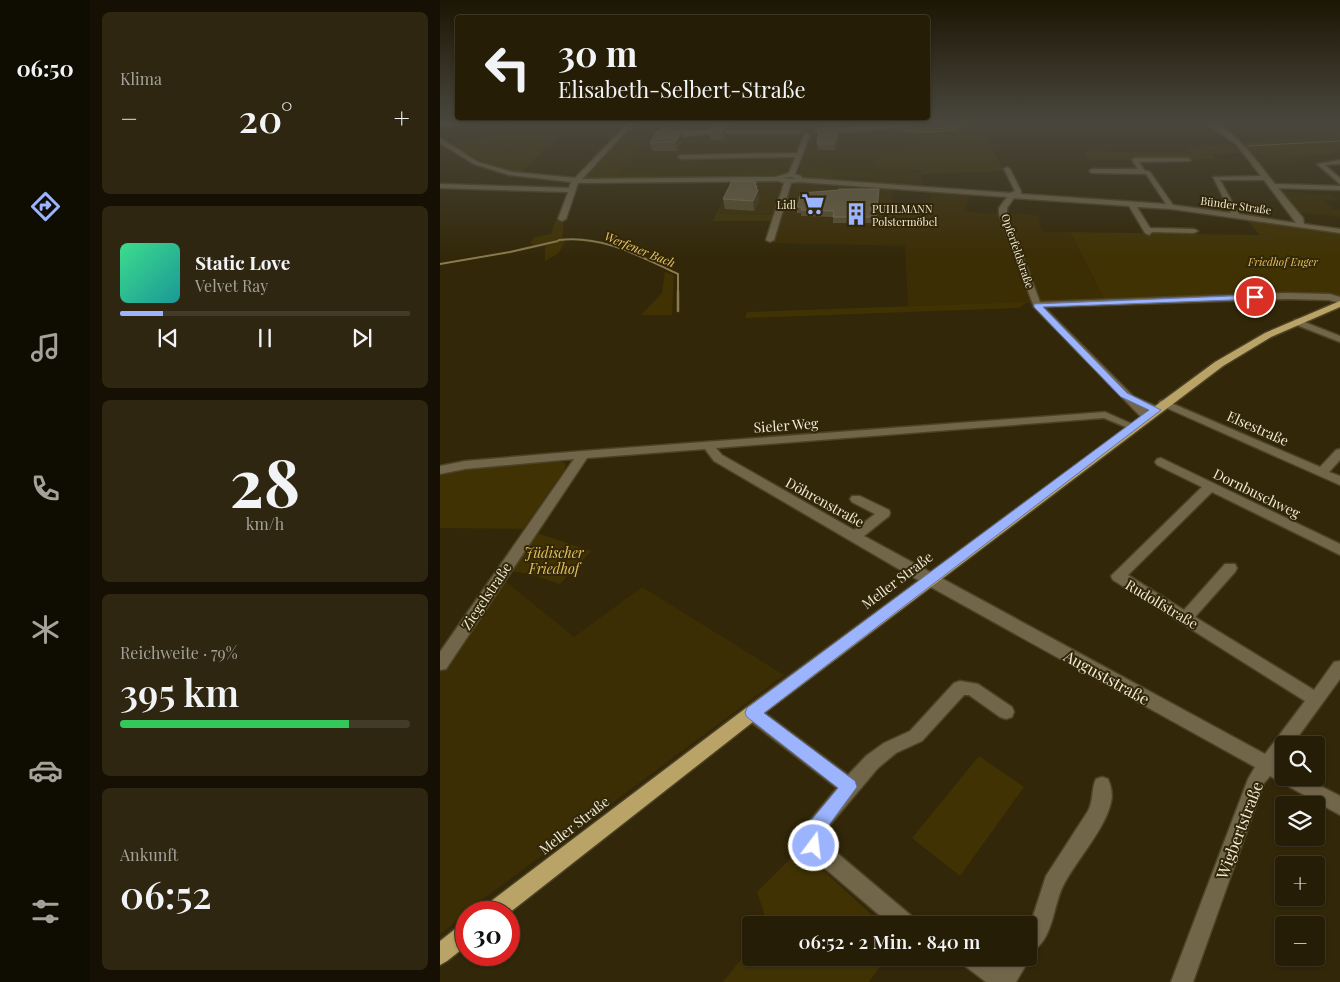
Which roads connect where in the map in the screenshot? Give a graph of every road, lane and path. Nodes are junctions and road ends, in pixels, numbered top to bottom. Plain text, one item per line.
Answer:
1 (489, 168) edge
2 (589, 168) edge
3 (794, 168) edge
4 (1140, 168) edge
5 (1257, 168) edge
6 (1324, 168) edge
7 (1007, 169) dead end
8 (1092, 171) dead end
9 (1142, 171) junction
10 (1266, 178) junction
11 (790, 179) junction
12 (576, 181) junction
13 (1340, 182) edge
14 (440, 186) edge
15 (1272, 186) junction
16 (1340, 188) edge
17 (571, 190) junction
18 (1015, 194) junction
19 (1131, 204) junction
20 (1171, 207) junction
21 (1236, 216) junction
22 (562, 219) dead end
23 (1300, 225) junction
24 (1194, 231) dead end
25 (1340, 231) edge
26 (770, 240) dead end
27 (1340, 300) edge
28 (1340, 304) edge
29 (1037, 305) junction
30 (1297, 322) junction
31 (1340, 339) edge
32 (1156, 410) junction
33 (1133, 427) junction
34 (708, 446) junction
35 (1340, 453) edge
36 (583, 455) junction
37 (1161, 462) dead end
38 (440, 470) edge
39 (1322, 472) junction
40 (1340, 480) edge
41 (1210, 487) junction
42 (856, 498) dead end
43 (855, 536) junction
44 (1340, 550) edge
45 (1230, 568) dead end
46 (931, 579) junction
47 (1185, 618) junction
48 (440, 664) edge
49 (1340, 667) edge
50 (1315, 699) junction
51 (1006, 712) dead end
52 (752, 713) junction
53 (1267, 765) junction
54 (1275, 769) edge
55 (1102, 785) dead end
56 (1304, 786) edge
57 (849, 787) junction
58 (1340, 806) edge
59 (507, 901) edge
60 (896, 916) edge
61 (1037, 929) edge
62 (455, 942) edge
63 (440, 954) edge
64 (983, 966) edge
65 (1014, 966) edge
66 (1003, 982) edge
67 (1182, 982) edge

1 - 12 street
2 - 12 street
3 - 11 street
4 - 9 street
5 - 10 street
6 - 13 street
7 - 18 street
8 - 9 street
9 - 20 street
10 - 15 street
10 - 21 street
11 - 12 street
11 - 18 street, Bünder Straße
11 - 26 street
12 - 17 street
14 - 17 street
15 - 16 street
15 - 23 street
17 - 22 street
18 - 19 street, Bünder Straße
18 - 29 street, Opferfeldstraße
19 - 20 street, Bünder Straße
19 - 24 street
20 - 21 street, Bünder Straße
21 - 23 street, Bünder Straße
23 - 25 street, Bünder Straße
27 - 29 street
28 - 30 main road, Meller Straße
29 - 32 street, Opferfeldstraße
30 - 31 street
30 - 32 main road, Meller Straße
32 - 33 main road, Meller Straße
32 - 39 street, Elsestraße
33 - 34 street, Sieler Weg
33 - 46 main road, Meller Straße
34 - 36 street, Sieler Weg
34 - 43 street, Döhrenstraße
35 - 39 street
36 - 38 street, Sieler Weg
36 - 48 street, Ziegelstraße
37 - 41 street, Dornbuschweg
39 - 40 street, Elsestraße
41 - 44 street, Dornbuschweg
41 - 47 street, Rudolfstraße
42 - 43 street
43 - 46 street, Döhrenstraße
45 - 47 street
46 - 52 main road, Meller Straße
46 - 53 street, Auguststraße
47 - 50 street, Rudolfstraße
49 - 50 street, Wigbertstraße
50 - 53 street, Wigbertstraße
51 - 57 street
52 - 57 street
52 - 59 main road, Meller Straße
53 - 54 street, Auguststraße
53 - 67 street, Wigbertstraße
55 - 61 street
56 - 58 street
57 - 60 street
62 - 63 main road
64 - 66 street
65 - 66 street

